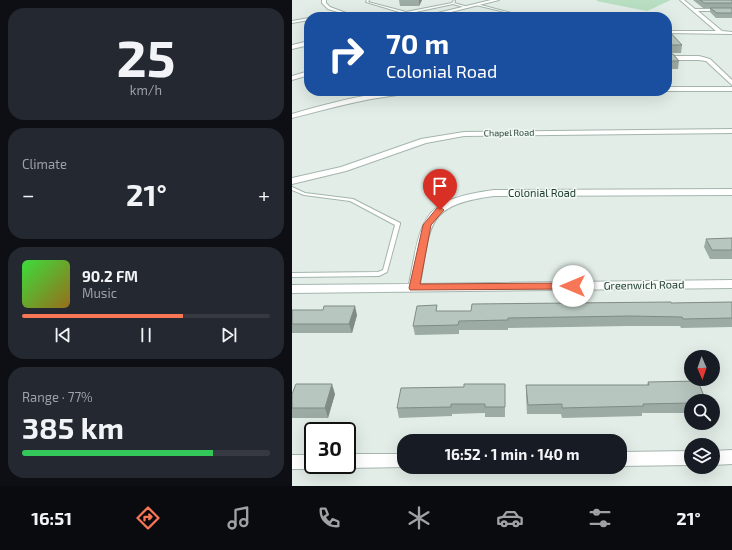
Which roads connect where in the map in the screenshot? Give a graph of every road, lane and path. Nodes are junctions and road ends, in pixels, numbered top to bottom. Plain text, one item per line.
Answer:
1 (324, 0) edge
2 (368, 0) edge
3 (497, 0) edge
4 (682, 0) edge
5 (454, 2) edge
6 (476, 5) junction
7 (466, 7) junction
8 (693, 10) junction
9 (732, 10) edge
10 (341, 12) edge
11 (402, 12) edge
12 (410, 12) edge
13 (445, 12) edge
14 (506, 12) edge
15 (304, 20) edge
16 (292, 22) edge
17 (672, 32) edge
18 (720, 32) junction
19 (732, 33) edge
20 (304, 44) edge
21 (292, 47) edge
22 (672, 58) edge
23 (304, 74) edge
24 (292, 78) edge
25 (732, 83) edge
26 (672, 89) edge
27 (732, 89) edge
28 (370, 96) edge
29 (292, 116) edge
30 (732, 131) edge
31 (292, 181) edge
32 (292, 188) edge
33 (732, 192) edge
34 (292, 274) edge
35 (732, 284) edge
36 (292, 288) edge
37 (414, 288) junction
38 (684, 458) edge
39 (720, 458) edge
40 (732, 458) edge
41 (627, 459) edge
42 (356, 461) edge
43 (397, 461) edge
44 (292, 462) edge
45 (304, 462) edge

1 - 10 street
2 - 11 lane
3 - 6 street
4 - 8 street
5 - 7 lane
5 - 12 lane
6 - 7 street
6 - 14 lane
7 - 13 street
8 - 9 street
8 - 18 street
15 - 16 street
17 - 18 street
18 - 19 street
20 - 21 street
22 - 25 street
23 - 24 street
26 - 27 street
28 - 29 street
30 - 31 street, Chapel Road
32 - 34 lane
33 - 37 street, Colonial Road
35 - 37 street, Greenwich Road
36 - 37 street, Greenwich Road
38 - 41 street
39 - 40 street
42 - 43 street
44 - 45 street

